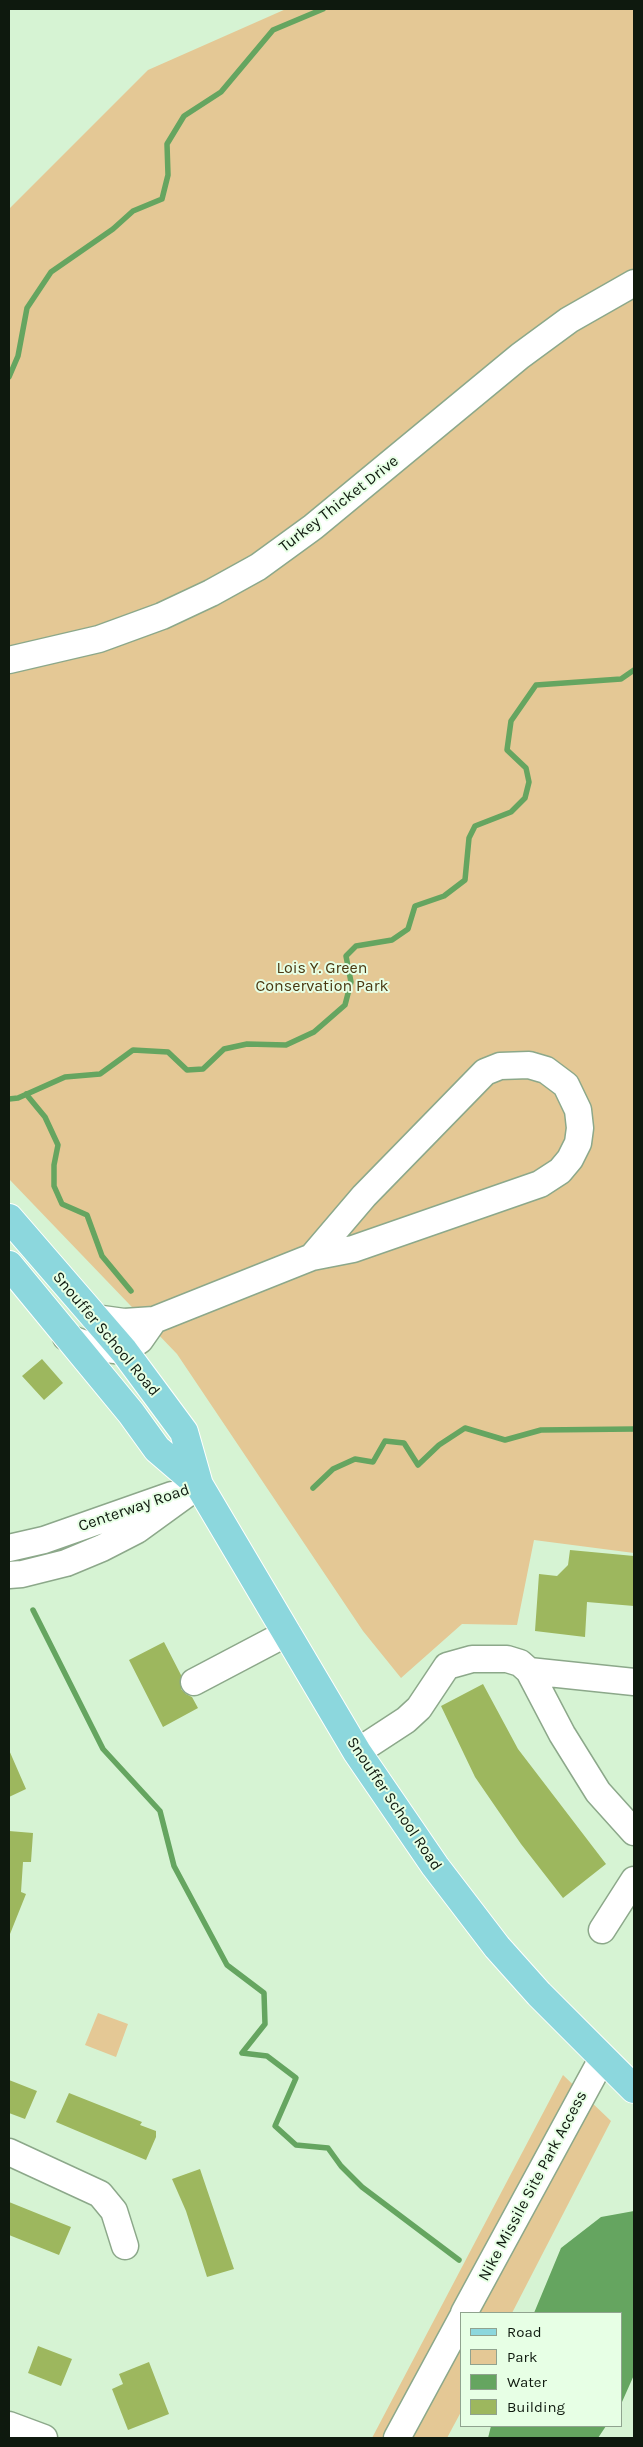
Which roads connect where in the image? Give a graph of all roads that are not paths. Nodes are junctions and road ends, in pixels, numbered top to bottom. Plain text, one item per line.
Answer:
1 (634, 283) edge
2 (9, 660) edge
3 (9, 1218) edge
4 (312, 1256) junction
5 (9, 1265) edge
6 (95, 1318) junction
7 (154, 1320) junction
8 (66, 1337) junction
9 (124, 1351) junction
10 (199, 1485) junction
11 (9, 1548) edge
12 (9, 1574) edge
13 (287, 1633) junction
14 (529, 1671) junction
15 (194, 1682) dead end
16 (634, 1682) edge
17 (357, 1752) junction
18 (634, 1832) edge
19 (634, 1880) edge
20 (602, 1930) dead end
21 (602, 2059) junction
22 (634, 2089) edge
23 (9, 2152) edge
24 (125, 2246) dead end
25 (465, 2312) edge
26 (460, 2322) edge
27 (9, 2424) edge
28 (44, 2438) edge
29 (397, 2438) edge

1 - 2 street, Turkey Thicket Drive
3 - 6 main road, Snouffer School Road
4 - 4 street
4 - 7 street
5 - 8 main road, Snouffer School Road
6 - 7 street
6 - 9 main road, Snouffer School Road
7 - 9 street
8 - 9 street
8 - 10 main road, Snouffer School Road
9 - 10 main road, Snouffer School Road
10 - 11 street, Centerway Road
10 - 12 street, Centerway Road
10 - 13 main road, Snouffer School Road
13 - 15 street
13 - 17 main road, Snouffer School Road
14 - 16 street
14 - 17 street
14 - 18 street
17 - 21 main road, Snouffer School Road
19 - 20 street
21 - 22 main road, Snouffer School Road
21 - 25 street, Nike Missile Site Park Access
23 - 24 street
26 - 29 street
27 - 28 street

